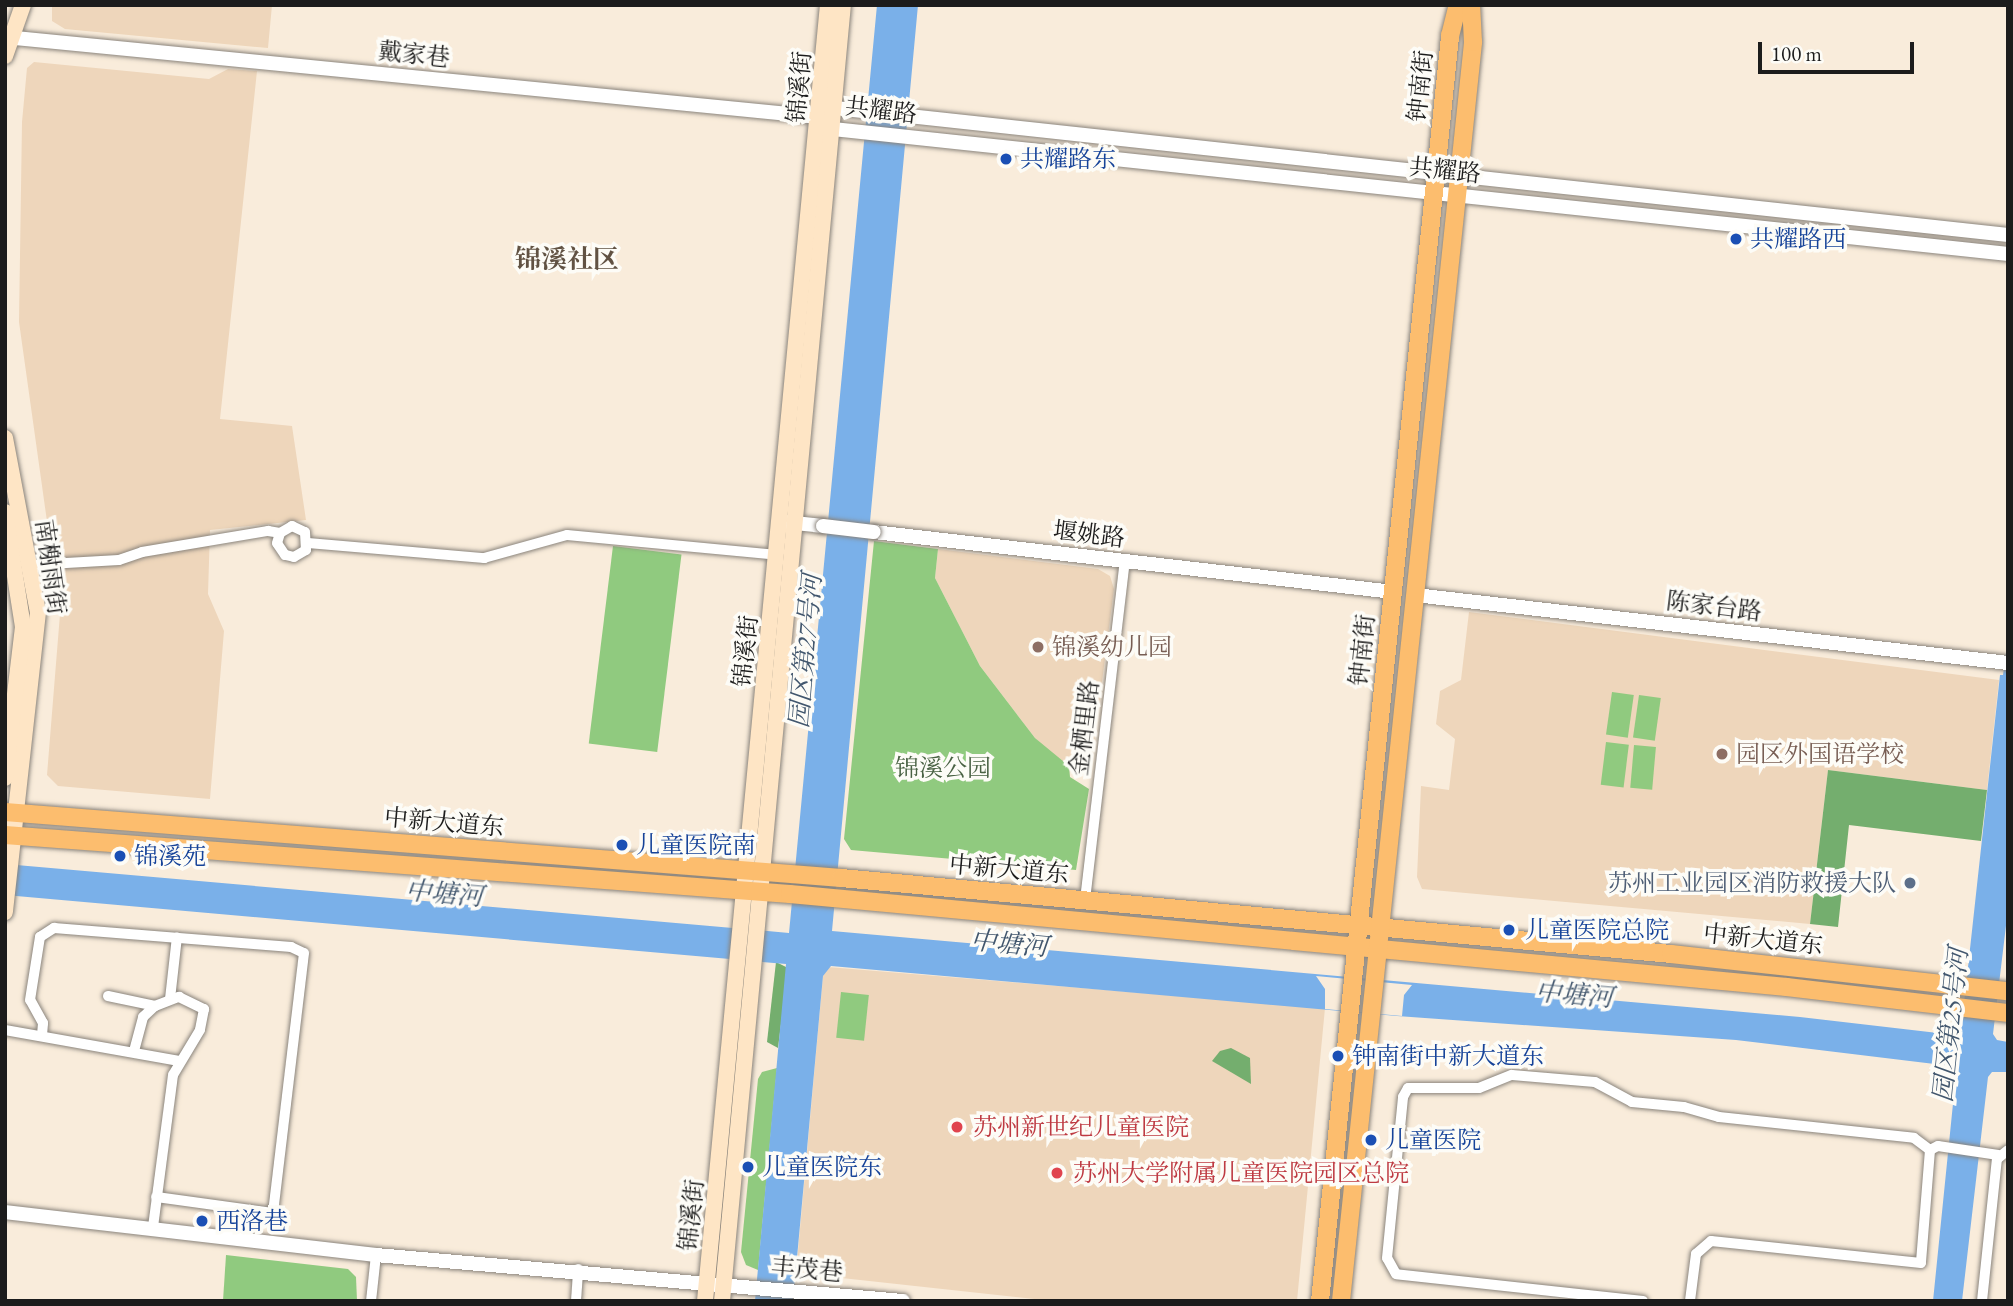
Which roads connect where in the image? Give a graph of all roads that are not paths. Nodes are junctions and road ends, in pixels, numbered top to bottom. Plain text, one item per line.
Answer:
1 (23, 5) edge
2 (828, 5) edge
3 (844, 5) edge
4 (1446, 5) edge
5 (1458, 5) edge
6 (1471, 5) edge
7 (1483, 5) edge
8 (1450, 36) junction
9 (8, 37) edge
10 (1473, 42) junction
11 (5, 56) edge
12 (835, 108) junction
13 (819, 117) junction
14 (833, 129) junction
15 (1436, 173) junction
16 (1459, 175) junction
17 (1435, 192) junction
18 (1457, 194) junction
19 (2008, 235) edge
20 (2008, 254) edge
21 (5, 438) edge
22 (6, 517) edge
23 (788, 522) junction
24 (280, 533) junction
25 (8, 542) edge
26 (308, 543) junction
27 (778, 555) junction
28 (1125, 561) junction
29 (31, 565) junction
30 (1393, 592) junction
31 (1415, 594) junction
32 (2006, 663) edge
33 (5, 778) edge
34 (11, 812) edge
35 (10, 835) edge
36 (754, 871) junction
37 (753, 892) junction
38 (1084, 900) junction
39 (6, 904) edge
40 (1358, 925) junction
41 (1381, 927) junction
42 (177, 937) junction
43 (1356, 950) junction
44 (1379, 952) junction
45 (2005, 991) edge
46 (108, 996) dead end
47 (170, 999) junction
48 (155, 1006) junction
49 (2004, 1012) edge
50 (5, 1030) edge
51 (42, 1035) junction
52 (134, 1051) junction
53 (178, 1061) junction
54 (1930, 1150) junction
55 (2003, 1152) edge
56 (156, 1197) junction
57 (5, 1212) edge
58 (153, 1227) junction
59 (376, 1255) junction
60 (578, 1269) junction
61 (715, 1283) junction
62 (371, 1301) edge
63 (576, 1301) edge
64 (705, 1301) edge
65 (722, 1301) edge
66 (903, 1301) edge
67 (1320, 1301) edge
68 (1341, 1301) edge
69 (1643, 1301) edge
70 (1690, 1301) edge
71 (1982, 1301) edge

1 - 9 main road
2 - 13 main road, 锦溪街
3 - 12 main road, 锦溪街
4 - 8 main road
5 - 8 main road, 钟南街
6 - 10 main road, 钟南街
7 - 10 main road
8 - 15 main road, 钟南街
9 - 11 main road
9 - 13 street, 戴家巷
10 - 16 main road, 钟南街
12 - 13 street, 共耀路
12 - 14 main road, 锦溪街
12 - 15 street, 共耀路
13 - 14 street, 共耀路
13 - 23 main road, 锦溪街
14 - 17 street, 共耀路
14 - 23 main road, 锦溪街
15 - 16 street, 共耀路
15 - 17 main road, 钟南街
16 - 18 main road, 钟南街
16 - 19 street, 共耀路
17 - 18 street, 共耀路
17 - 30 main road, 钟南街
18 - 20 street, 共耀路
18 - 31 main road, 钟南街
21 - 29 main road, 南榭雨街
22 - 25 main road, 南榭雨街
23 - 27 main road, 锦溪街
23 - 28 street, 堰姚路, bridge
23 - 36 main road, 锦溪街
24 - 26 street
24 - 26 street
24 - 29 street
25 - 33 main road, 南榭雨街
26 - 27 street
27 - 36 main road, 锦溪街
28 - 30 street, 堰姚路
28 - 38 street, 金栖里路
29 - 34 main road, 南榭雨街
30 - 40 main road, 钟南街
31 - 32 street, 陈家台路
31 - 41 main road, 钟南街
34 - 35 main road, 南榭雨街
34 - 36 main road, 中新大道东
35 - 37 main road, 中新大道东
35 - 39 main road, 南榭雨街
36 - 37 main road, 锦溪街
36 - 38 main road, 中新大道东
37 - 43 main road, 中新大道东
37 - 61 main road, 锦溪街
38 - 40 main road, 中新大道东
40 - 41 main road, 中新大道东
40 - 43 main road, 钟南街
41 - 44 main road, 钟南街
41 - 45 main road, 中新大道东
42 - 47 street
42 - 51 street
42 - 56 street
43 - 44 main road, 中新大道东
43 - 67 main road, 钟南街
44 - 49 main road, 中新大道东
44 - 68 main road, 钟南街
46 - 48 street
47 - 48 street
47 - 53 street
48 - 52 street
50 - 51 street
51 - 52 street
52 - 53 street
53 - 56 street
54 - 55 street
54 - 69 street
54 - 70 street
55 - 71 street
56 - 58 street
57 - 58 street
58 - 59 street
59 - 60 street
59 - 62 street
60 - 61 street
60 - 63 street
61 - 64 main road, 锦溪街
61 - 65 main road, 锦溪街
61 - 66 street, 丰茂巷

